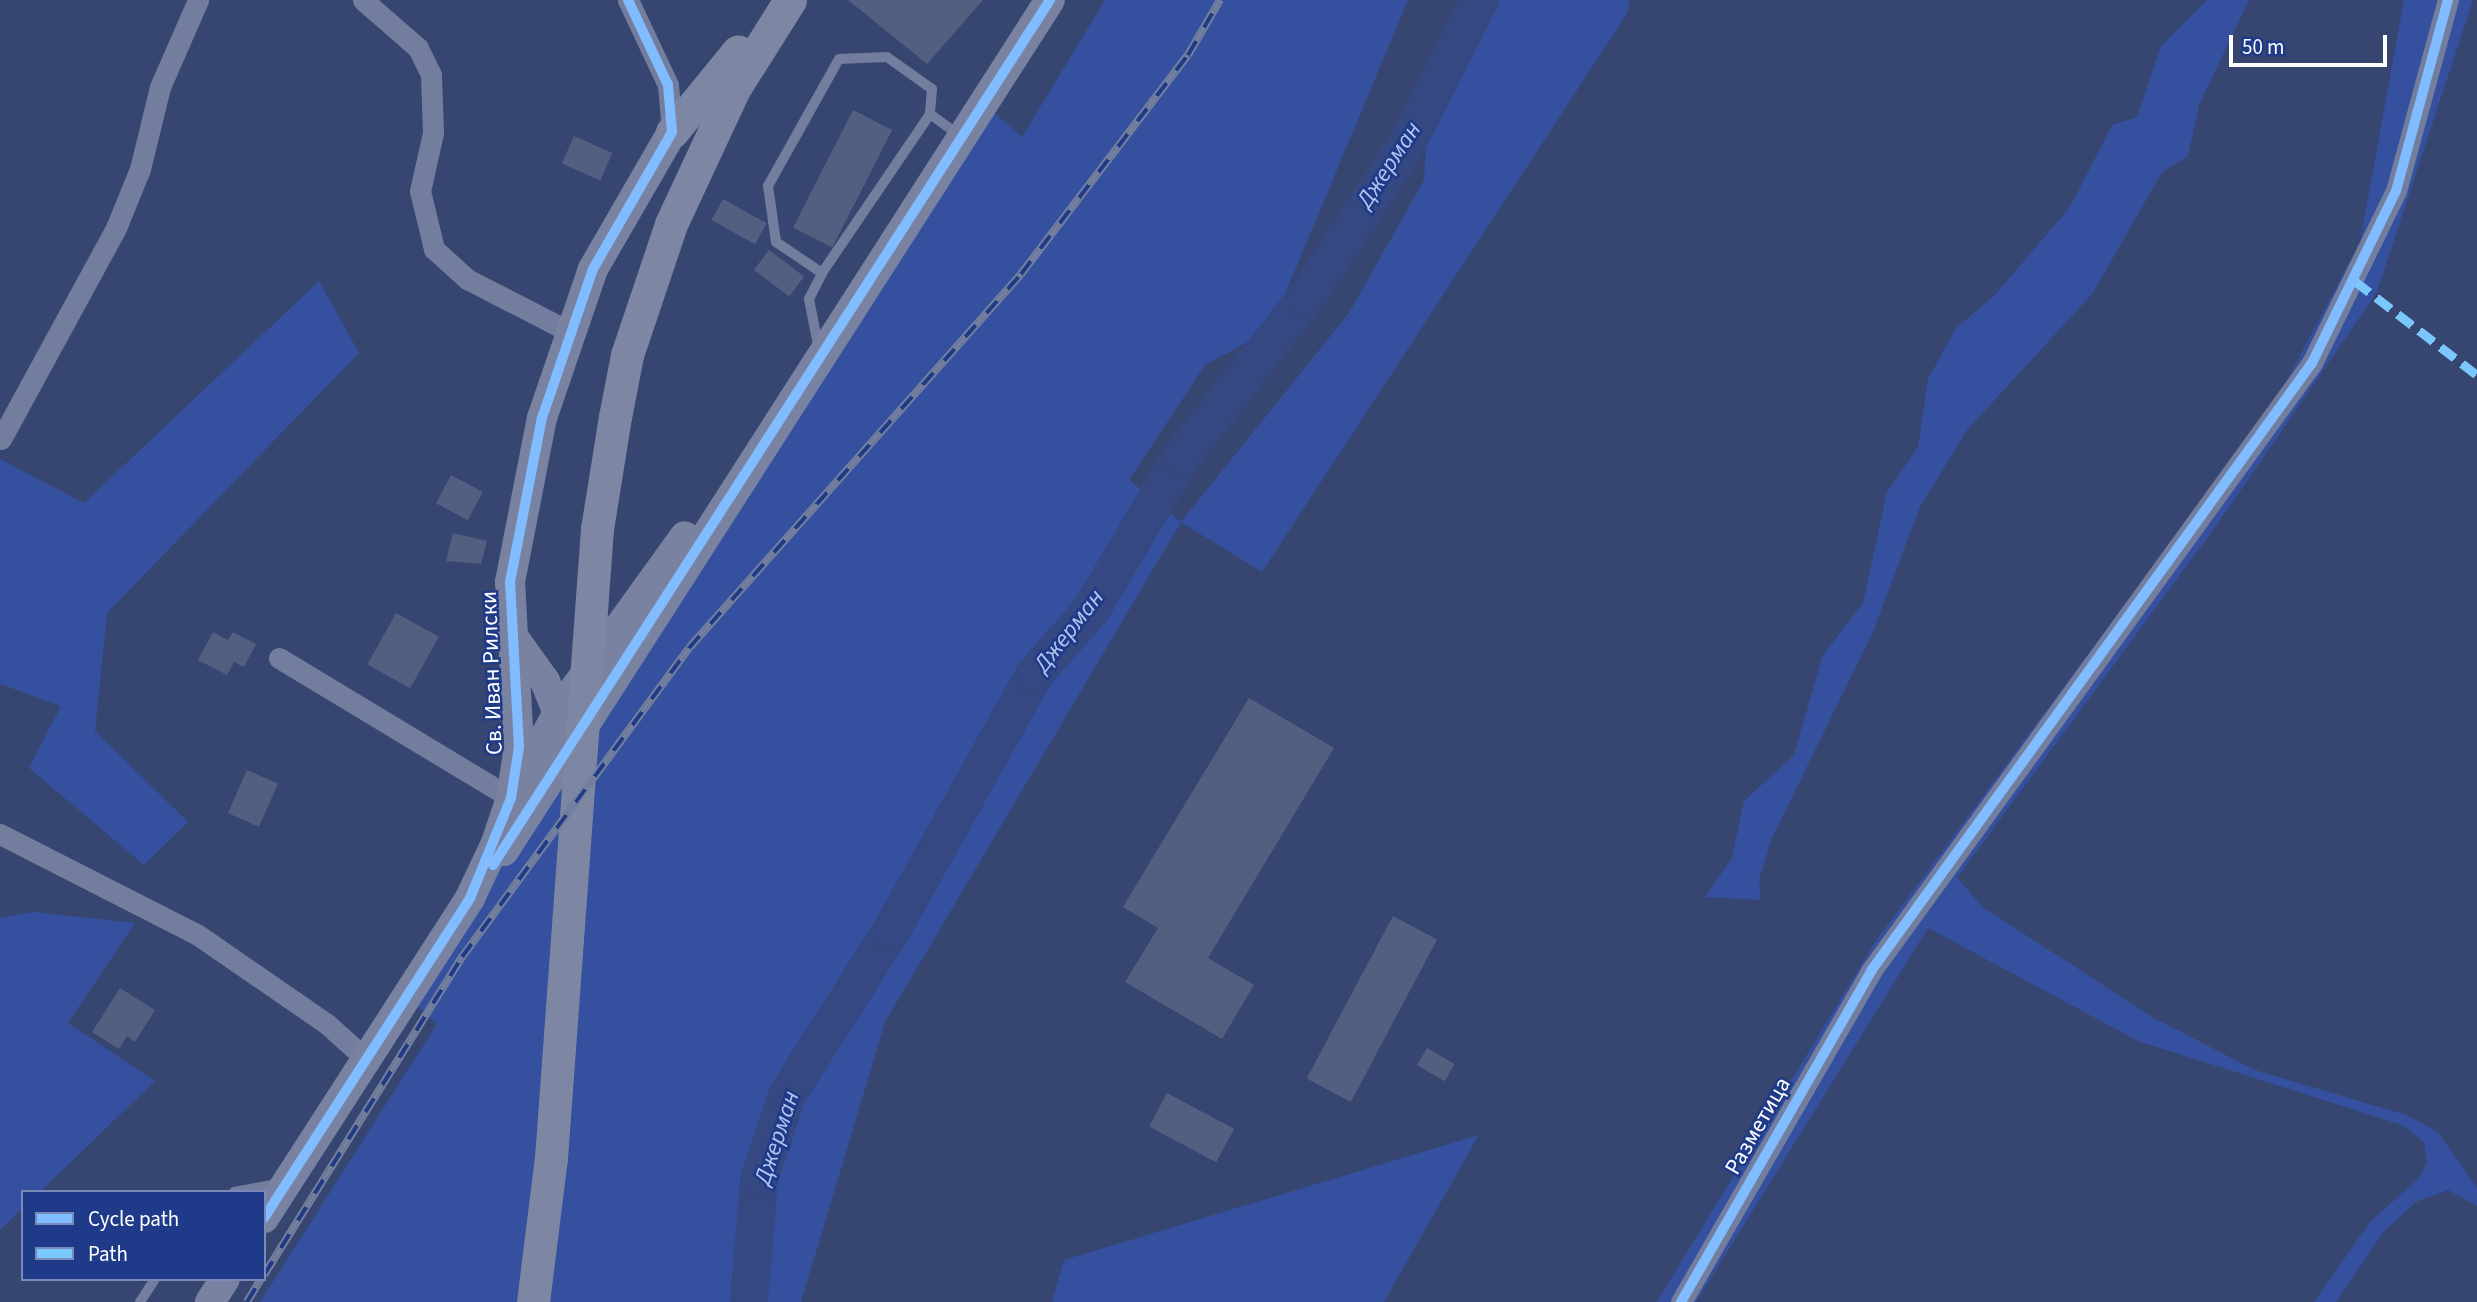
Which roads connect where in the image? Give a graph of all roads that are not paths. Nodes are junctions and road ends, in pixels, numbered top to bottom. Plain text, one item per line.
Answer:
1 (198, 0) edge
2 (363, 0) edge
3 (628, 0) edge
4 (780, 0) edge
5 (790, 0) edge
6 (1050, 0) edge
7 (2448, 0) edge
8 (930, 114) junction
9 (672, 132) junction
10 (958, 135) junction
11 (692, 175) junction
12 (822, 273) junction
13 (568, 331) junction
14 (819, 351) junction
15 (797, 387) junction
16 (1, 439) edge
17 (508, 630) junction
18 (279, 658) dead end
19 (560, 709) junction
20 (560, 770) junction
21 (511, 798) junction
22 (0, 834) edge
23 (470, 898) junction
24 (367, 1060) junction
25 (288, 1181) junction
26 (244, 1190) edge
27 (266, 1215) edge
28 (154, 1281) edge
29 (224, 1281) edge
30 (140, 1302) edge
31 (210, 1302) edge
32 (533, 1302) edge
33 (1681, 1302) edge

1 - 16 street
2 - 13 street
3 - 9 street
4 - 9 main road
5 - 11 main road
6 - 10 street
7 - 33 street, Разметица
8 - 10 lane
8 - 12 lane
8 - 12 lane
9 - 11 main road
9 - 13 street, Св. Иван Рилски
10 - 14 street
11 - 32 main road
12 - 14 lane
13 - 17 street, Св. Иван Рилски
14 - 15 street
15 - 19 street
15 - 20 street
17 - 19 street, Св. Иван Рилски
17 - 21 street, Св. Иван Рилски
18 - 21 street
19 - 20 street
19 - 21 street
20 - 23 street
21 - 23 street, Св. Иван Рилски
22 - 24 street
23 - 24 street, Св. Иван Рилски
24 - 25 street, Св. Иван Рилски
25 - 26 lane
25 - 27 street, Св. Иван Рилски
28 - 30 lane
29 - 31 street

